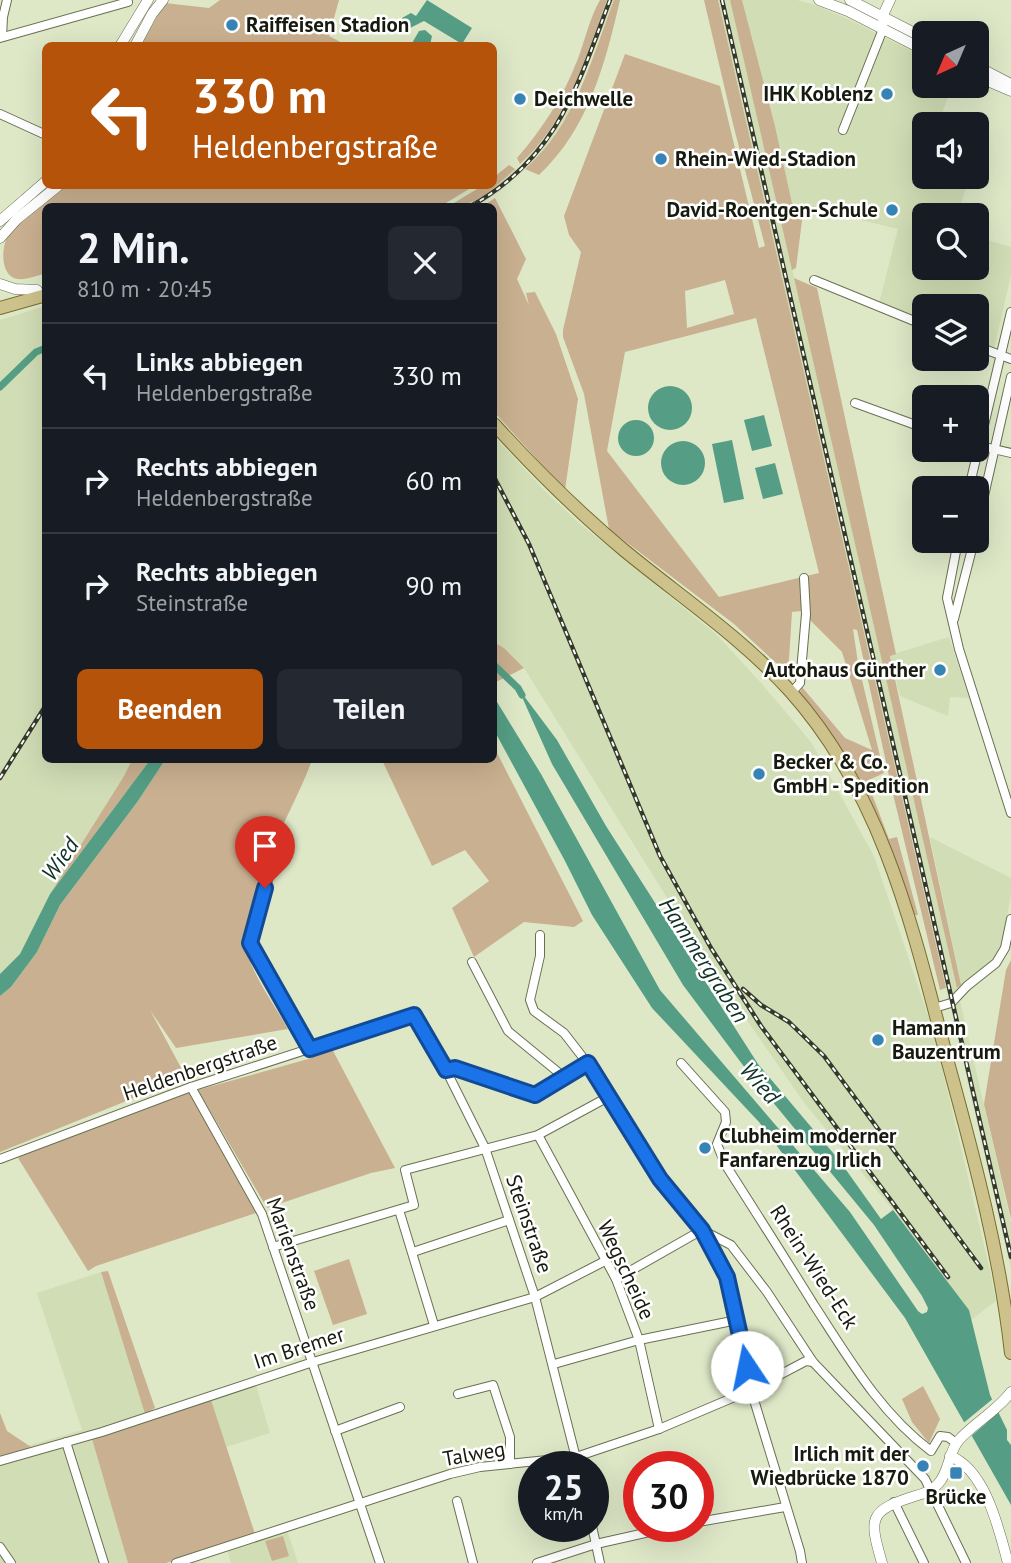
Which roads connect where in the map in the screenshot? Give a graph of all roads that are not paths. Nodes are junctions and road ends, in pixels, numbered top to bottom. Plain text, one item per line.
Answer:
1 (7, 0) edge
2 (148, 0) edge
3 (163, 0) edge
4 (819, 0) edge
5 (890, 0) edge
6 (128, 2) dead end
7 (858, 2) edge
8 (855, 15) junction
9 (883, 16) junction
10 (883, 29) junction
11 (912, 32) edge
12 (1, 37) edge
13 (122, 42) edge
14 (137, 42) edge
15 (912, 44) edge
16 (989, 73) edge
17 (989, 82) edge
18 (1011, 84) edge
19 (1011, 92) edge
20 (0, 114) edge
21 (13, 119) junction
22 (42, 128) edge
23 (843, 130) dead end
24 (42, 133) edge
25 (42, 184) edge
26 (54, 189) edge
27 (0, 221) edge
28 (0, 238) edge
29 (814, 280) dead end
30 (0, 284) edge
31 (42, 291) edge
32 (42, 291) edge
33 (42, 291) edge
34 (0, 300) edge
35 (0, 308) edge
36 (1011, 312) edge
37 (912, 320) edge
38 (989, 351) edge
39 (1000, 356) junction
40 (1011, 359) edge
41 (1011, 377) edge
42 (989, 399) edge
43 (855, 403) dead end
44 (912, 424) edge
45 (497, 427) edge
46 (989, 448) edge
47 (995, 450) junction
48 (1011, 453) edge
49 (989, 476) edge
50 (956, 553) edge
51 (971, 553) edge
52 (804, 578) dead end
53 (953, 622) junction
54 (792, 693) junction
55 (1011, 813) edge
56 (273, 864) dead end
57 (1011, 919) edge
58 (540, 935) dead end
59 (472, 962) dead end
60 (934, 1008) junction
61 (414, 1015) joint
62 (310, 1049) junction
63 (588, 1063) junction
64 (681, 1063) dead end
65 (446, 1070) junction
66 (564, 1077) junction
67 (191, 1087) junction
68 (610, 1096) junction
69 (538, 1135) junction
70 (485, 1148) junction
71 (0, 1159) edge
72 (399, 1210) junction
73 (509, 1220) junction
74 (702, 1230) junction
75 (273, 1247) junction
76 (413, 1252) junction
77 (606, 1261) junction
78 (616, 1279) junction
79 (535, 1297) junction
80 (737, 1320) junction
81 (434, 1325) junction
82 (639, 1340) junction
83 (1011, 1353) edge
84 (313, 1362) junction
85 (813, 1362) junction
86 (554, 1364) junction
87 (751, 1390) junction
88 (1011, 1392) edge
89 (458, 1394) dead end
90 (400, 1407) dead end
91 (659, 1429) junction
92 (335, 1431) junction
93 (66, 1441) junction
94 (956, 1443) junction
95 (574, 1451) edge
96 (604, 1451) edge
97 (950, 1456) junction
98 (0, 1461) edge
99 (510, 1464) junction
100 (518, 1464) edge
101 (931, 1490) junction
102 (457, 1502) dead end
103 (894, 1503) junction
104 (360, 1504) junction
105 (785, 1507) junction
106 (714, 1519) edge
107 (623, 1538) edge
108 (596, 1544) junction
109 (0, 1548) edge
110 (11, 1563) edge
111 (104, 1563) edge
112 (176, 1563) edge
113 (380, 1563) edge
114 (473, 1563) edge
115 (537, 1563) edge
116 (600, 1563) edge
117 (802, 1563) edge
118 (882, 1563) edge
119 (924, 1563) edge
120 (965, 1563) edge
121 (1008, 1563) edge

1 - 12 street
2 - 13 street
3 - 14 street
4 - 8 street
5 - 9 street
6 - 12 street
7 - 8 street
7 - 9 street
8 - 10 street
9 - 10 street
9 - 11 street
10 - 15 street
10 - 23 street
16 - 18 street
17 - 19 street
20 - 21 street
21 - 22 street
21 - 24 street
25 - 27 street
26 - 28 street
29 - 37 street
30 - 31 street
32 - 34 main road
33 - 35 main road
36 - 39 street
38 - 39 street
39 - 40 street
39 - 42 street
41 - 47 street
43 - 44 street
45 - 54 main road
46 - 47 street
47 - 48 street
47 - 49 street
50 - 53 street
51 - 53 street
52 - 54 street
53 - 55 street
54 - 60 main road
56 - 62 street
57 - 60 street
58 - 63 street
59 - 66 street
60 - 83 main road
61 - 62 street, Heldenbergstraße
61 - 65 street, Steinstraße
62 - 67 street, Heldenbergstraße
63 - 66 street
63 - 68 street
64 - 94 street, Rhein-Wied-Eck
65 - 66 street
65 - 70 street, Steinstraße
67 - 71 street, Heldenbergstraße
67 - 75 street, Marienstraße
68 - 69 street
68 - 74 street
69 - 70 street
69 - 77 street, Wegscheide
70 - 72 street
70 - 73 street, Steinstraße
72 - 75 street
72 - 76 street
73 - 76 street
73 - 79 street, Steinstraße
74 - 78 street
74 - 80 street
74 - 85 street
75 - 84 street, Marienstraße
76 - 81 street
77 - 78 street, Wegscheide
77 - 79 street, Im Bremer
78 - 82 street, Wegscheide
79 - 81 street, Im Bremer
79 - 86 street, Steinstraße
80 - 82 street
80 - 87 street
81 - 84 street, Im Bremer
82 - 86 street
82 - 91 street, Wegscheide
84 - 92 street, Marienstraße
84 - 93 street, Im Bremer
85 - 87 street, Talweg
85 - 101 street
86 - 95 street, Steinstraße
87 - 91 street, Talweg
87 - 105 street
88 - 94 street
89 - 99 street
90 - 92 street
91 - 96 street, Talweg
92 - 104 street, Marienstraße
93 - 98 street, Im Bremer
93 - 111 street
94 - 97 street
97 - 101 street
97 - 121 street
99 - 100 street, Talweg
99 - 104 street, Talweg
101 - 103 street
101 - 120 street
102 - 114 street
103 - 118 street
103 - 119 street
104 - 112 street, Talweg
104 - 113 street, Marienstraße
105 - 106 street
105 - 117 street
107 - 108 street
108 - 115 street
108 - 116 street
109 - 110 street

